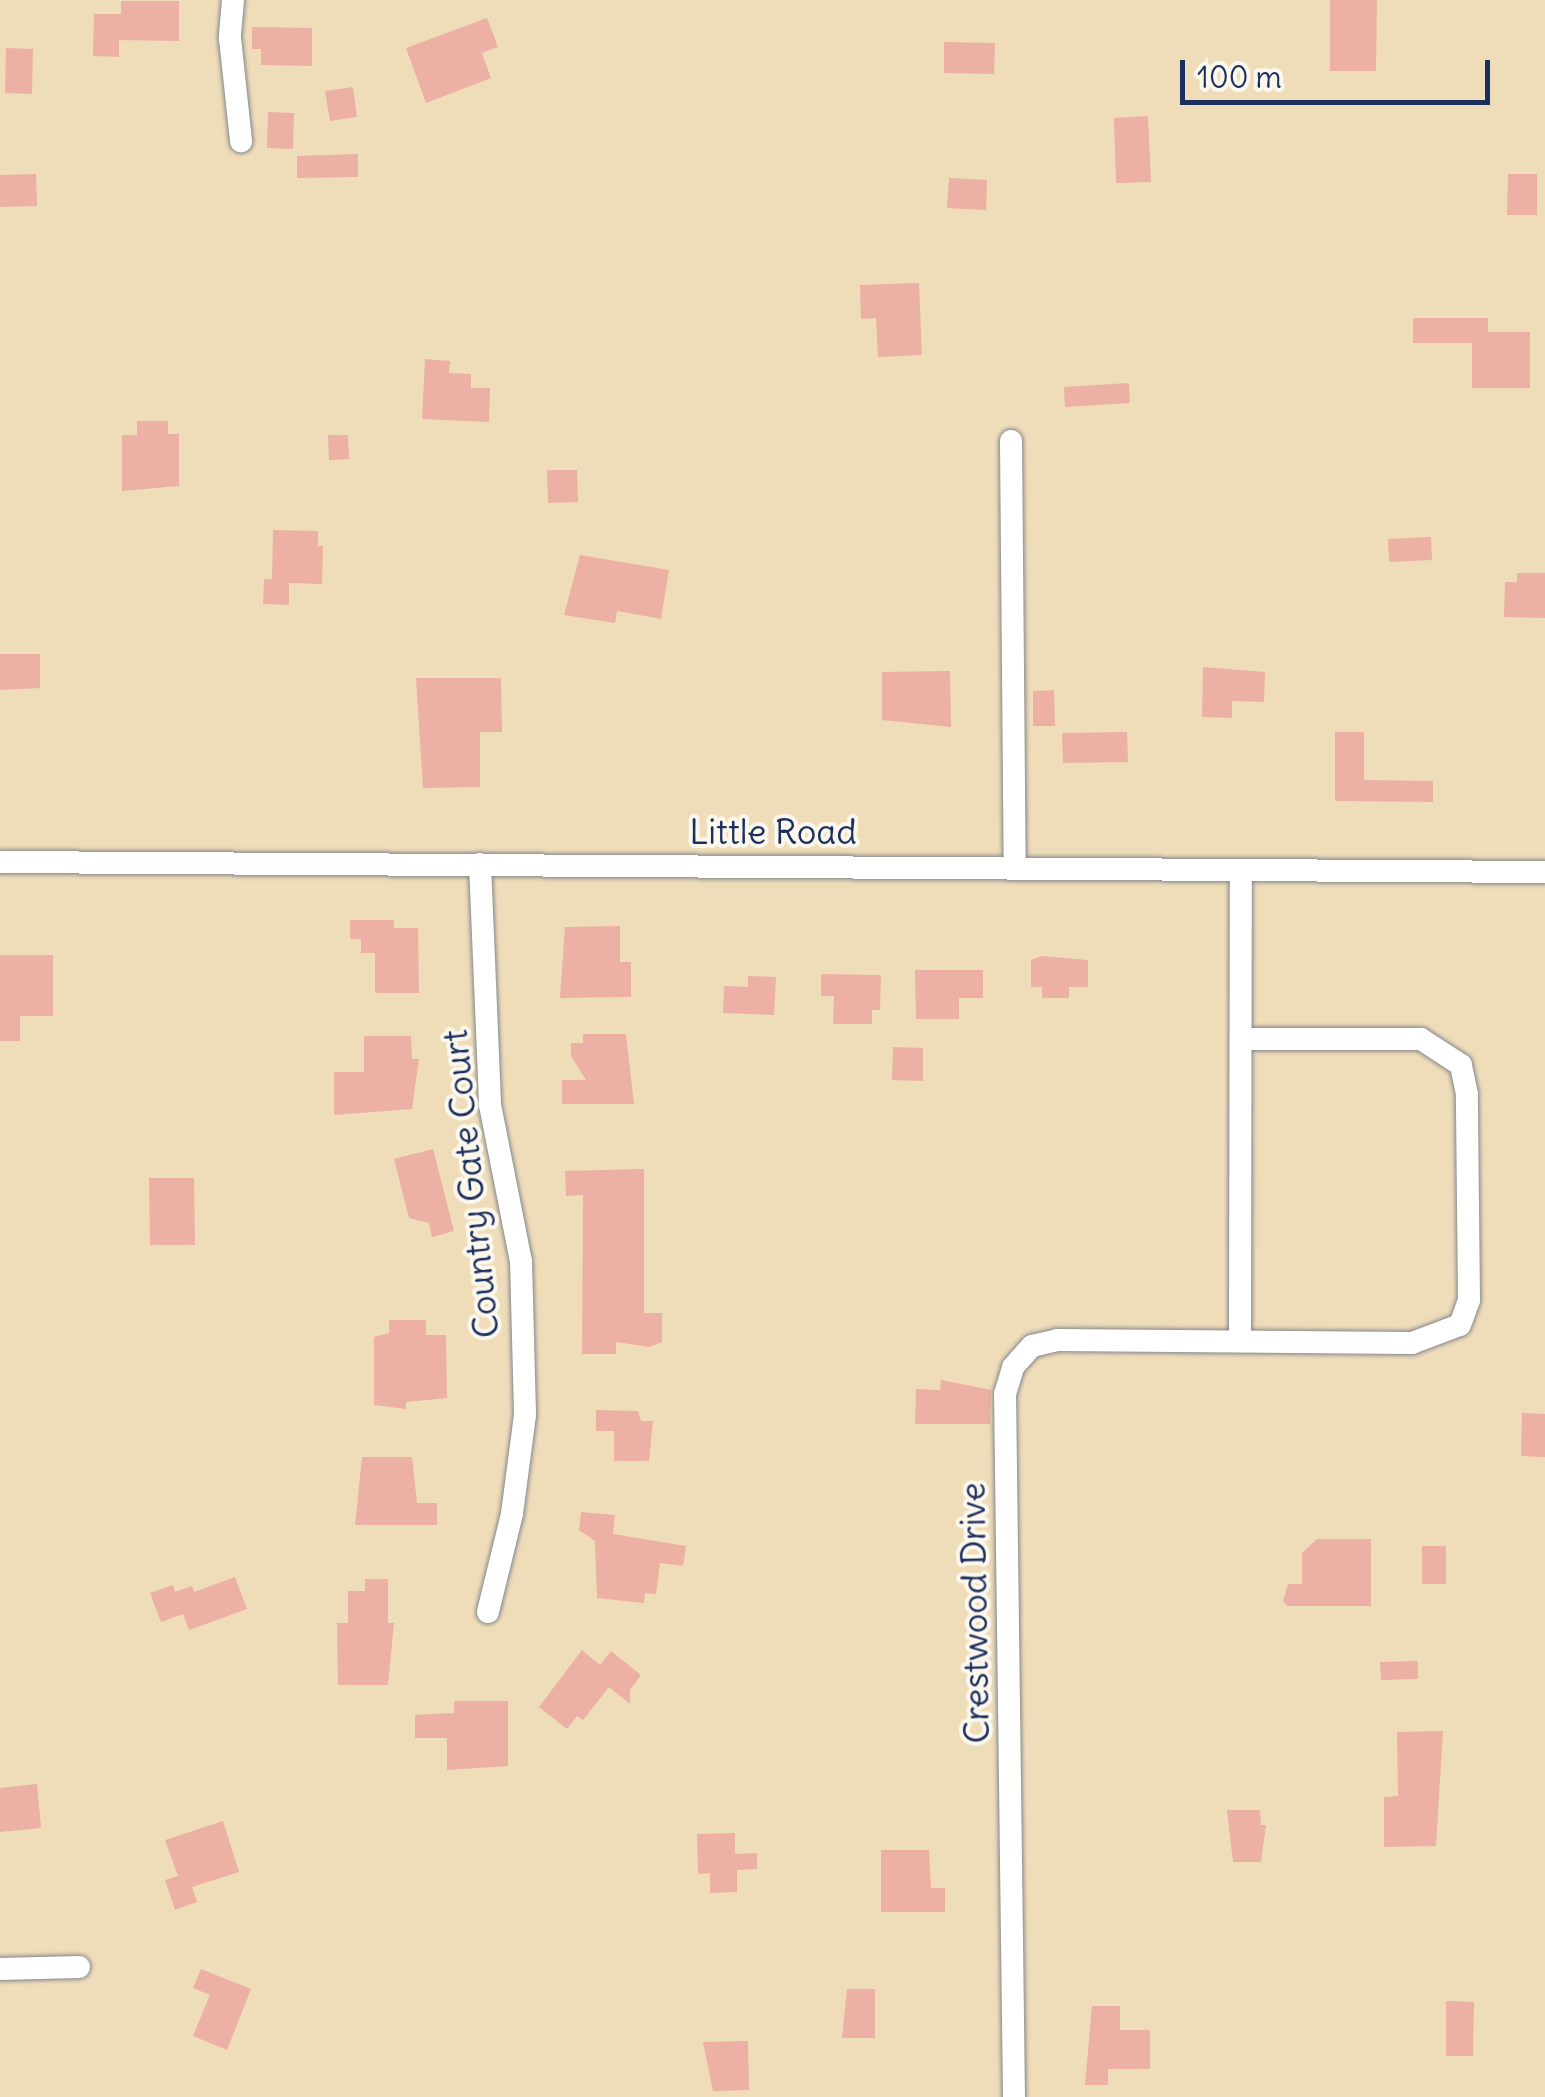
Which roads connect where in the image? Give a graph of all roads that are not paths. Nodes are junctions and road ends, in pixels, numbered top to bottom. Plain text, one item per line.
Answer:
1 (233, 0) edge
2 (240, 140) dead end
3 (1010, 441) dead end
4 (0, 862) edge
5 (480, 864) junction
6 (1015, 868) junction
7 (1241, 870) junction
8 (1545, 872) edge
9 (1241, 1038) junction
10 (1240, 1340) junction
11 (488, 1612) dead end
12 (79, 1967) dead end
13 (0, 1969) edge
14 (1014, 2097) edge

1 - 2 street
3 - 6 street
4 - 5 street, Little Road
5 - 6 street, Little Road
5 - 11 street, Country Gate Court
6 - 7 street, Little Road
7 - 8 street, Little Road
7 - 9 street
9 - 10 street
9 - 10 street, Crestwood Drive
10 - 14 street, Crestwood Drive
12 - 13 street

